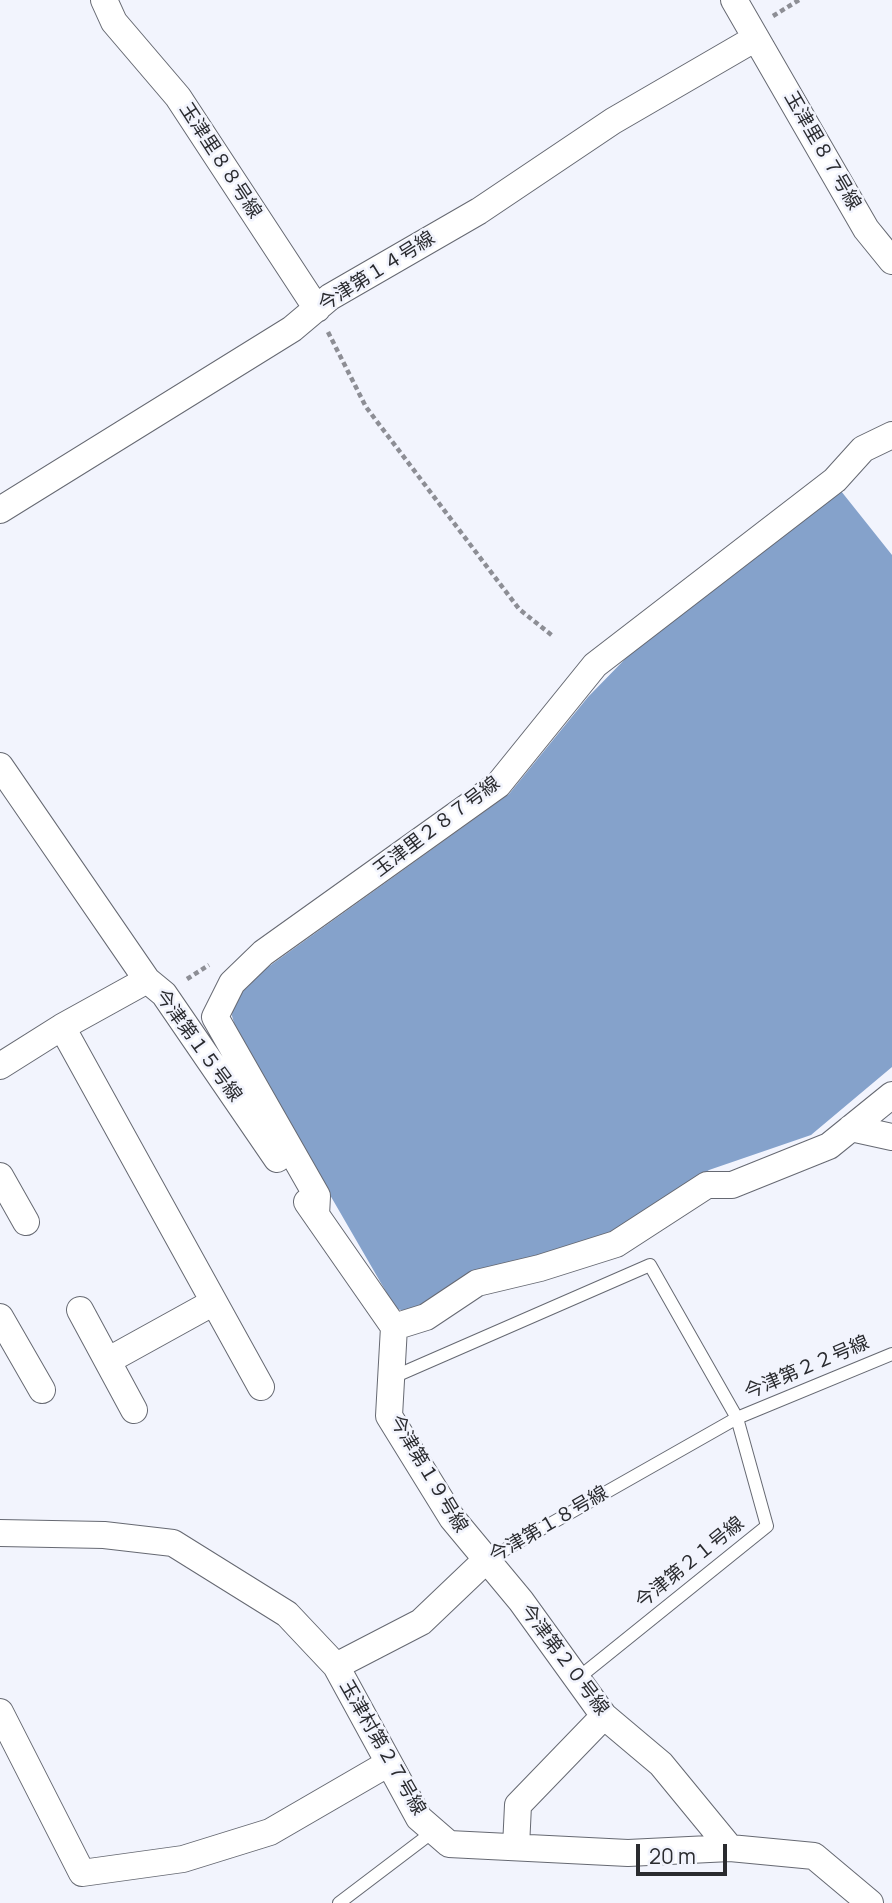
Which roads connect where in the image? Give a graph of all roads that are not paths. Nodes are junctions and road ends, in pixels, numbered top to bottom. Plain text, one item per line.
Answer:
1 (734, 0) edge
2 (109, 11) edge
3 (756, 38) junction
4 (892, 261) edge
5 (317, 309) junction
6 (892, 435) edge
7 (0, 510) edge
8 (0, 766) edge
9 (148, 980) junction
10 (61, 1027) junction
11 (0, 1066) edge
12 (892, 1096) edge
13 (851, 1128) junction
14 (892, 1137) edge
15 (0, 1176) edge
16 (316, 1214) junction
17 (26, 1222) dead end
18 (214, 1302) junction
19 (80, 1310) dead end
20 (0, 1317) edge
21 (394, 1327) junction
22 (892, 1354) edge
23 (109, 1360) junction
24 (391, 1378) junction
25 (261, 1387) dead end
26 (42, 1390) dead end
27 (134, 1410) dead end
28 (737, 1418) junction
29 (0, 1533) edge
30 (485, 1562) junction
31 (336, 1667) junction
32 (577, 1679) junction
33 (0, 1712) edge
34 (604, 1716) junction
35 (389, 1763) junction
36 (434, 1831) junction
37 (516, 1847) junction
38 (730, 1848) junction
39 (339, 1903) edge
40 (870, 1903) edge

1 - 3 street, 玉津里８７号線
2 - 5 street, 玉津里８８号線
3 - 4 street, 玉津里８７号線
3 - 5 street, 今津第１４号線
5 - 7 street, 今津第１４号線
6 - 16 street, 玉津里２８７号線
8 - 9 street, 今津第１５号線
9 - 10 street
9 - 16 street, 今津第１５号線
10 - 11 street
10 - 18 street
12 - 13 street
13 - 14 street
13 - 21 street
15 - 17 street
16 - 21 street, 今津第１５号線
18 - 23 street
18 - 25 street
19 - 23 street
20 - 26 street
21 - 24 street, 今津第１９号線
22 - 28 lane, 今津第２２号線
23 - 27 street
24 - 28 lane, 今津第２１号線
24 - 30 street, 今津第１９号線
28 - 30 lane, 今津第１８号線
28 - 32 lane, 今津第２１号線
29 - 31 street, 玉津村第２７号線
30 - 31 street, 今津第１８号線
30 - 32 street, 今津第２０号線
31 - 35 street, 玉津村第２７号線
32 - 34 street, 今津第２０号線
33 - 35 street
34 - 37 street
34 - 38 street, 今津第２０号線
35 - 36 street, 玉津村第２７号線
36 - 37 street, 玉津村第２７号線
36 - 39 lane
37 - 38 street, 玉津村第２７号線
38 - 40 street, 玉津村第２７号線

